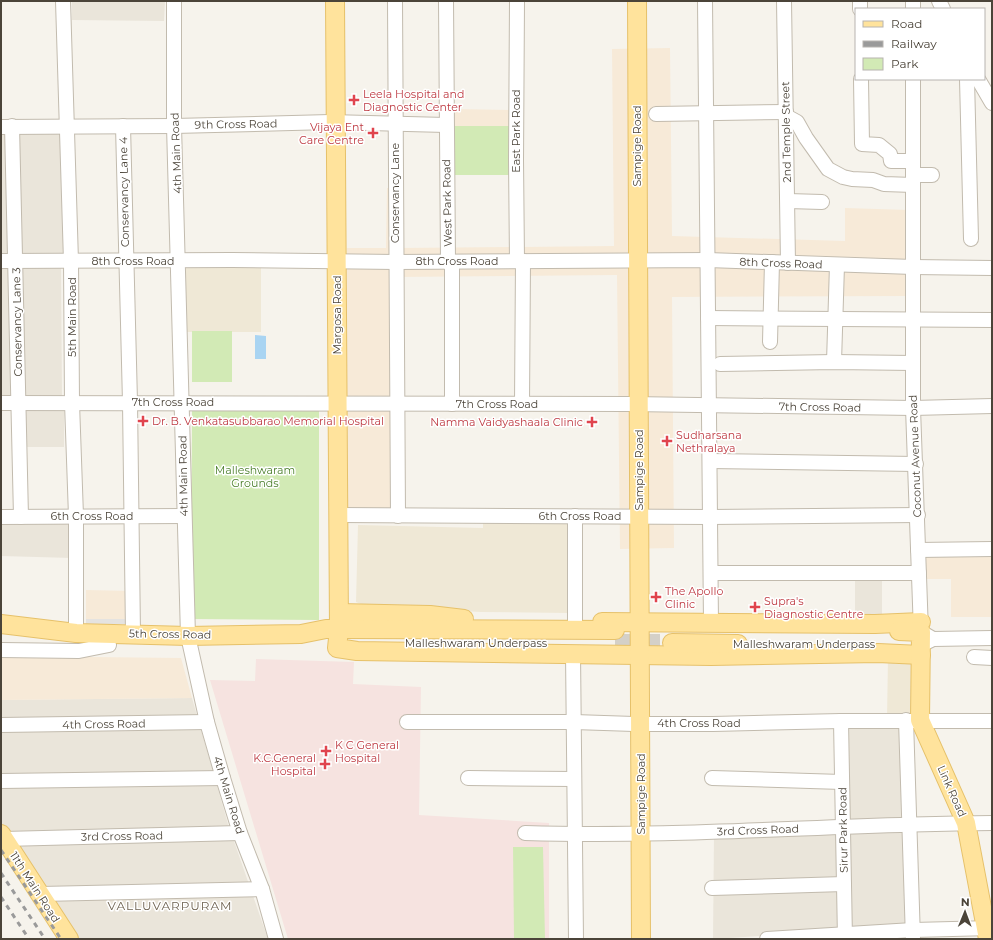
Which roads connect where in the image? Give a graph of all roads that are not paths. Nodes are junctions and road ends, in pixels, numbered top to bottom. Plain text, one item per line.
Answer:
1 (63, 1) edge
2 (174, 1) edge
3 (335, 1) edge
4 (395, 1) edge
5 (446, 1) edge
6 (517, 1) edge
7 (637, 1) edge
8 (705, 1) edge
9 (784, 1) edge
10 (861, 80) edge
11 (913, 80) edge
12 (967, 80) edge
13 (979, 80) edge
14 (992, 103) edge
15 (706, 113) junction
16 (656, 114) dead end
17 (786, 114) junction
18 (336, 123) junction
19 (395, 123) junction
20 (446, 125) junction
21 (7, 126) edge
22 (68, 126) junction
23 (123, 126) junction
24 (174, 126) junction
25 (913, 174) junction
26 (932, 175) dead end
27 (788, 201) junction
28 (822, 202) dead end
29 (971, 239) dead end
30 (638, 260) junction
31 (708, 260) junction
32 (15, 261) junction
33 (71, 261) junction
34 (125, 261) junction
35 (179, 261) junction
36 (337, 261) junction
37 (448, 261) junction
38 (520, 261) junction
39 (1, 262) edge
40 (396, 262) junction
41 (772, 262) junction
42 (788, 263) junction
43 (837, 264) junction
44 (913, 267) junction
45 (992, 268) edge
46 (708, 318) junction
47 (771, 318) junction
48 (835, 318) junction
49 (913, 319) junction
50 (992, 320) edge
51 (770, 342) dead end
52 (834, 362) junction
53 (913, 363) junction
54 (720, 364) dead end
55 (130, 402) junction
56 (1, 403) edge
57 (19, 403) junction
58 (72, 403) junction
59 (182, 403) junction
60 (338, 403) junction
61 (397, 404) junction
62 (452, 404) junction
63 (522, 404) junction
64 (639, 404) junction
65 (709, 405) junction
66 (992, 406) edge
67 (913, 408) junction
68 (710, 461) junction
69 (916, 464) junction
70 (918, 515) junction
71 (76, 516) junction
72 (132, 516) junction
73 (184, 516) junction
74 (338, 516) junction
75 (398, 516) junction
76 (575, 516) junction
77 (639, 516) junction
78 (1, 517) edge
79 (21, 517) junction
80 (710, 517) junction
81 (992, 549) edge
82 (918, 550) junction
83 (711, 573) junction
84 (919, 573) junction
85 (575, 622) junction
86 (640, 622) junction
87 (711, 623) junction
88 (1, 624) edge
89 (76, 632) junction
90 (338, 633) junction
91 (133, 634) junction
92 (1, 635) edge
93 (615, 636) tunnel mouth
94 (923, 638) junction
95 (992, 638) edge
96 (189, 641) junction
97 (109, 645) junction
98 (1, 650) edge
99 (573, 653) junction
100 (640, 655) junction
101 (974, 657) dead end
102 (992, 658) edge
103 (913, 720) junction
104 (841, 721) junction
105 (992, 721) edge
106 (207, 722) junction
107 (407, 722) dead end
108 (574, 722) junction
109 (640, 724) junction
110 (1, 725) edge
111 (223, 778) junction
112 (468, 778) dead end
113 (712, 778) dead end
114 (574, 779) junction
115 (1, 781) edge
116 (842, 782) junction
117 (966, 823) junction
118 (992, 823) edge
119 (910, 825) junction
120 (843, 827) junction
121 (240, 833) junction
122 (525, 833) dead end
123 (574, 834) junction
124 (641, 834) junction
125 (3, 837) edge
126 (844, 884) junction
127 (712, 888) dead end
128 (262, 889) junction
129 (41, 894) junction
130 (989, 932) edge
131 (913, 935) edge
132 (844, 937) edge
133 (69, 939) edge
134 (276, 939) edge
135 (576, 939) edge
136 (642, 939) edge
137 (767, 939) edge

1 - 22 street, 5th Main Road
2 - 24 street, 4th Main Road
3 - 18 main road, Margosa Road
4 - 19 street, Conservancy Lane
5 - 20 street, West Park Road
6 - 38 street, East Park Road
7 - 30 main road, Sampige Road
8 - 15 street
9 - 17 street, 2nd Temple Street
10 - 25 street
11 - 25 street
12 - 29 street
13 - 14 street
15 - 16 street
15 - 17 street
15 - 31 street
17 - 25 street
17 - 27 street, 2nd Temple Street
18 - 19 street, 9th Cross Road
18 - 24 street, 9th Cross Road
18 - 36 main road, Margosa Road
19 - 20 street, 9th Cross Road
19 - 40 street, Conservancy Lane
20 - 37 street, West Park Road
21 - 22 street, 9th Cross Road
21 - 32 street, Conservancy Lane 3
22 - 23 street, 9th Cross Road
22 - 33 street, 5th Main Road
23 - 24 street, 9th Cross Road
23 - 34 street, Conservancy Lane 4
24 - 35 street, 4th Main Road
25 - 26 street
25 - 44 street
27 - 28 street
27 - 42 street, 2nd Temple Street
30 - 31 street, 8th Cross Road
30 - 38 street, 8th Cross Road
30 - 64 main road, Sampige Road
31 - 41 street, 8th Cross Road
31 - 46 street
32 - 33 street, 8th Cross Road
32 - 39 street, 8th Cross Road
32 - 57 street, Conservancy Lane 3
33 - 34 street, 8th Cross Road
33 - 58 street, 5th Main Road
34 - 35 street, 8th Cross Road
34 - 55 street, Conservancy Lane 4
35 - 36 street, 8th Cross Road
35 - 59 street, 4th Main Road
36 - 40 street, 8th Cross Road
36 - 60 main road, Margosa Road
37 - 38 street, 8th Cross Road
37 - 40 street, 8th Cross Road
37 - 62 street, West Park Road
38 - 63 street, East Park Road
40 - 61 street, Conservancy Lane
41 - 42 street, 8th Cross Road
41 - 47 street
42 - 43 street, 8th Cross Road
43 - 44 street, 8th Cross Road
43 - 48 street
44 - 45 street, 8th Cross Road
44 - 49 street, Coconut Avenue Road
46 - 47 street
46 - 65 street
47 - 48 street
47 - 51 street
48 - 49 street
48 - 52 street
49 - 50 street
49 - 53 street, Coconut Avenue Road
52 - 53 street
52 - 54 street
53 - 67 street, Coconut Avenue Road
55 - 58 street, 7th Cross Road
55 - 59 street, 7th Cross Road
55 - 72 street, Conservancy Lane 4
56 - 57 street, 7th Cross Road
57 - 58 street, 7th Cross Road
57 - 79 street, Conservancy Lane 3
58 - 71 street, 5th Main Road
59 - 60 street, 7th Cross Road
59 - 73 street, 4th Main Road
60 - 61 street, 7th Cross Road
60 - 74 main road, Margosa Road
61 - 62 street, 7th Cross Road
61 - 75 street, Conservancy Lane
62 - 63 street, 7th Cross Road
63 - 64 street, 7th Cross Road
64 - 65 street, 7th Cross Road
64 - 77 main road, Sampige Road
65 - 67 street, 7th Cross Road
65 - 68 street
66 - 67 street, 7th Cross Road
67 - 69 street, Coconut Avenue Road
68 - 69 street
68 - 80 street
69 - 70 street, Coconut Avenue Road
70 - 80 street, 6th Cross Road
70 - 82 street, Coconut Avenue Road
71 - 72 street, 6th Cross Road
71 - 79 street, 6th Cross Road
71 - 89 street, 5th Main Road
72 - 73 street, 6th Cross Road
72 - 91 street
73 - 96 street, 4th Main Road
74 - 75 street, 6th Cross Road
74 - 90 main road, Margosa Road
75 - 76 street, 6th Cross Road
76 - 77 street, 6th Cross Road
76 - 85 street
77 - 80 street, 6th Cross Road
77 - 86 main road, Sampige Road
78 - 79 street, 6th Cross Road
80 - 83 street
81 - 82 street
82 - 84 street, Coconut Avenue Road
83 - 84 street
83 - 87 street
84 - 94 street, Coconut Avenue Road
85 - 86 main road
85 - 90 main road
86 - 87 main road
86 - 100 main road, Sampige Road
87 - 94 main road
88 - 89 main road, 5th Cross Road
89 - 91 main road, 5th Cross Road
90 - 93 main road, Malleshwaram Underpass
90 - 96 main road, 5th Cross Road
90 - 99 main road
91 - 96 main road, 5th Cross Road
92 - 97 main road, 5th Cross Road
94 - 94 main road, Malleshwaram Underpass
94 - 95 street
94 - 100 main road
94 - 103 main road, Link Road
96 - 97 main road, 5th Cross Road
96 - 106 street, 4th Main Road
97 - 98 street
99 - 100 main road
99 - 108 street
100 - 109 main road, Sampige Road
101 - 102 street
103 - 104 street, 4th Cross Road
103 - 105 street, 4th Cross Road
103 - 117 main road, Link Road
103 - 119 street
104 - 109 street, 4th Cross Road
104 - 116 street, Sirur Park Road
106 - 110 street, 4th Cross Road
106 - 111 street, 4th Main Road
107 - 108 street, 4th Cross Road
108 - 109 street, 4th Cross Road
108 - 114 street
109 - 124 main road, Sampige Road
111 - 115 street
111 - 121 street, 4th Main Road
112 - 114 street
113 - 116 street
114 - 123 street
116 - 120 street, Sirur Park Road
117 - 118 street, 3rd Cross Road
117 - 119 street, 3rd Cross Road
117 - 130 main road, Link Road
119 - 120 street, 3rd Cross Road
119 - 131 street
120 - 124 street, 3rd Cross Road
120 - 126 street, Sirur Park Road
121 - 125 street, 3rd Cross Road
121 - 128 street, 4th Main Road
122 - 123 street, 3rd Cross Road
123 - 124 street, 3rd Cross Road
123 - 135 street
124 - 136 main road, Sampige Road
125 - 129 main road, 11th Main Road
126 - 127 street
126 - 132 street, Sirur Park Road
128 - 129 street
128 - 134 street, 4th Main Road
129 - 133 main road, 11th Main Road
130 - 131 street
131 - 132 street
132 - 137 street

